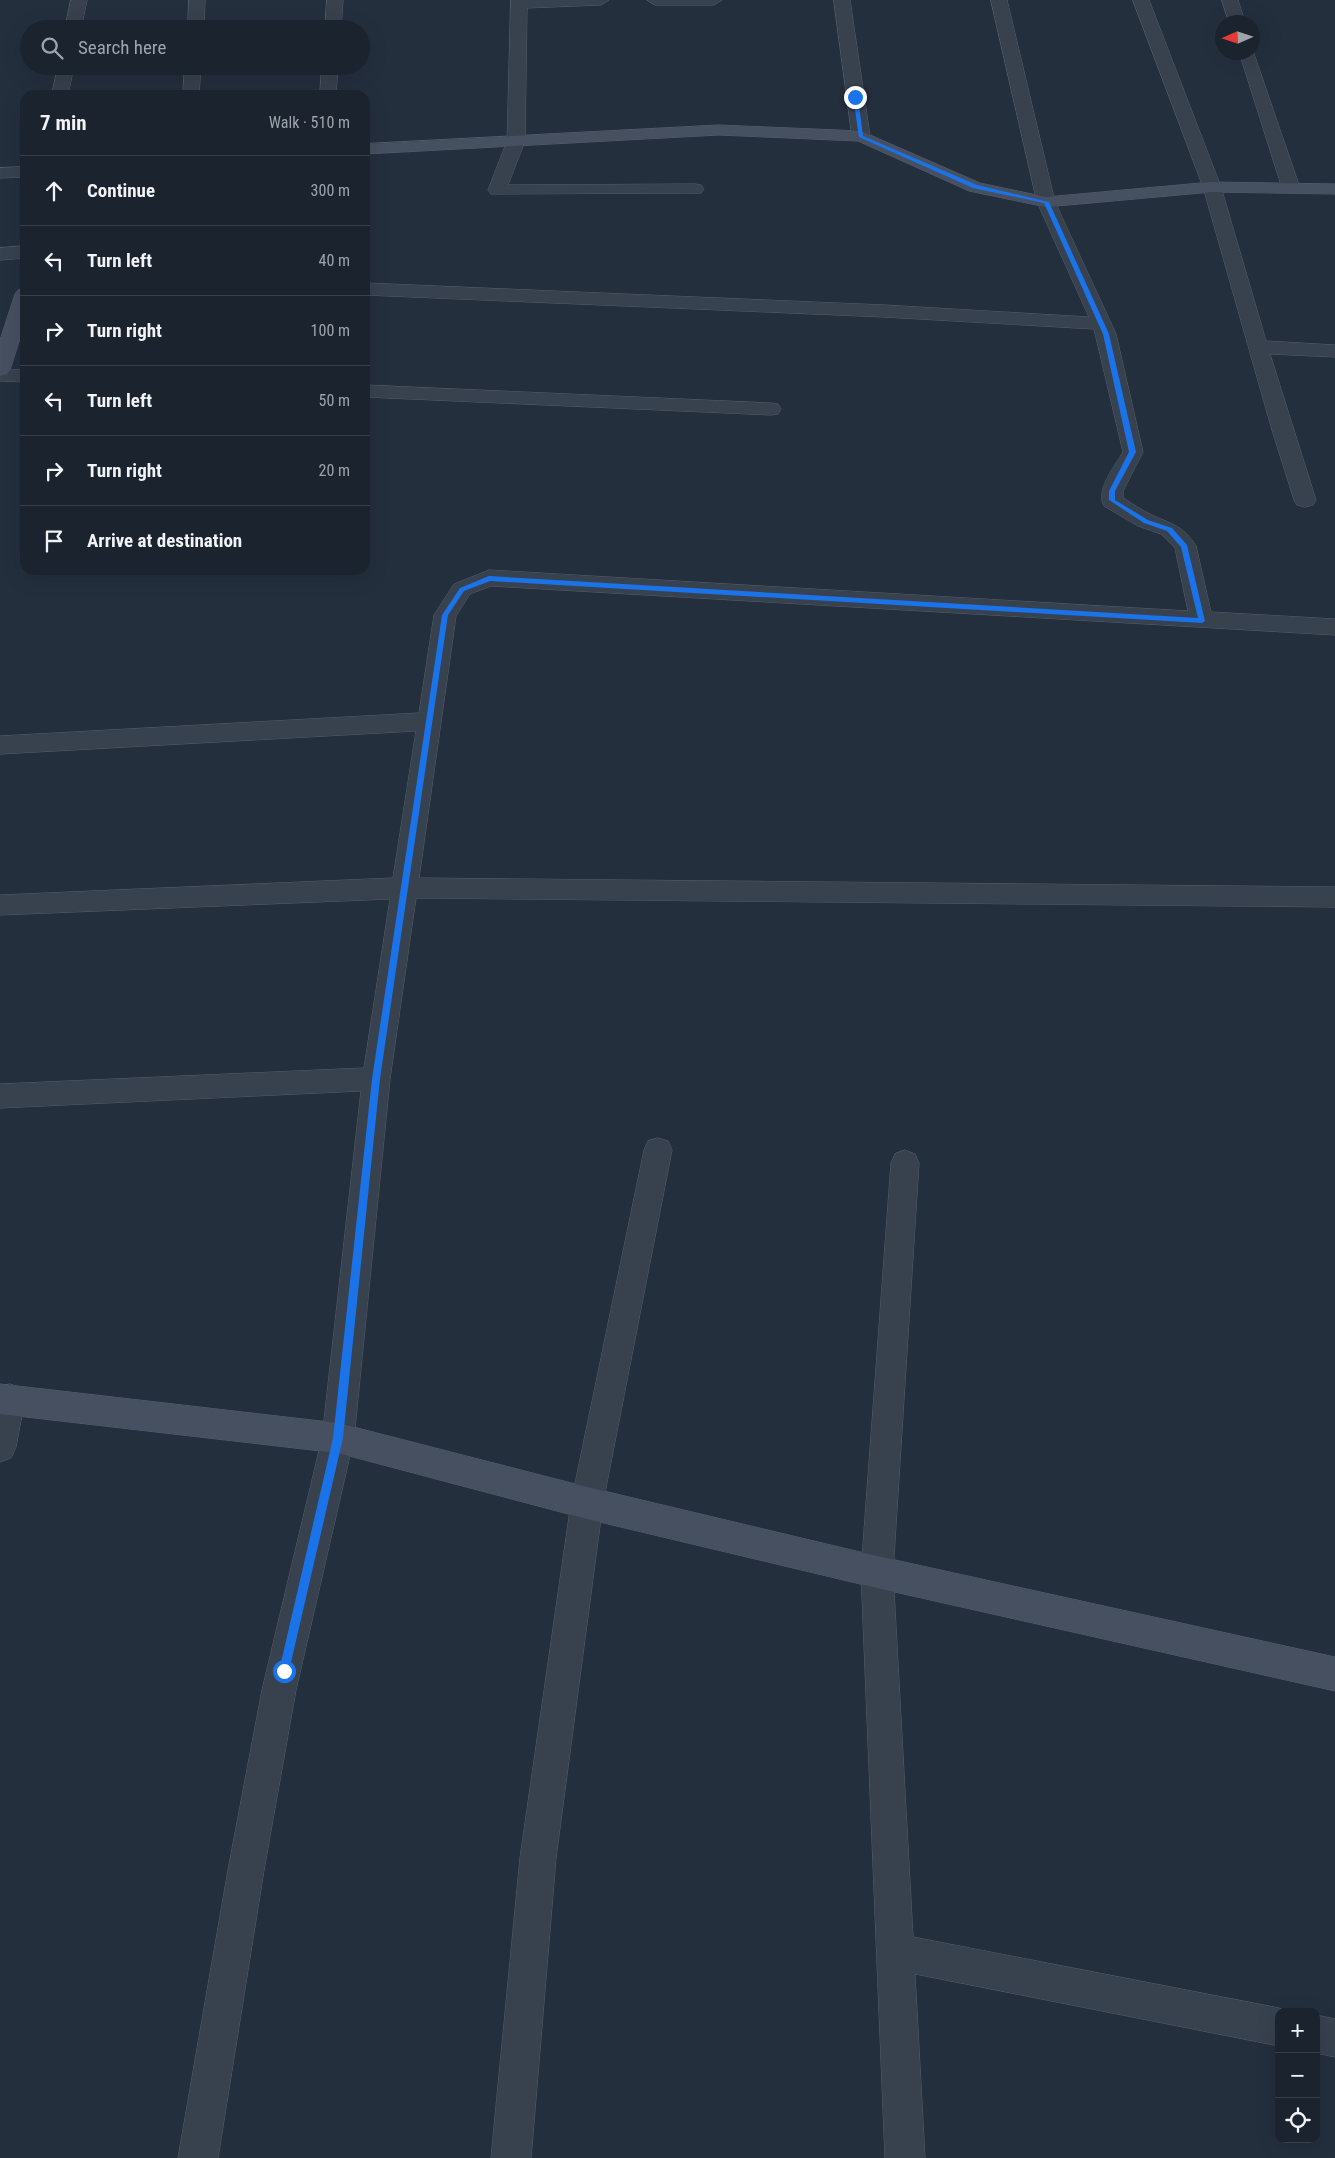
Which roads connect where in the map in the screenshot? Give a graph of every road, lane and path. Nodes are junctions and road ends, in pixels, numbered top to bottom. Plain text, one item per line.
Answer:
1 (79, 0) edge
2 (198, 0) edge
3 (335, 0) edge
4 (600, 0) edge
5 (655, 0) edge
6 (714, 0) edge
7 (842, 0) edge
8 (999, 0) edge
9 (1141, 0) edge
10 (1230, 0) edge
11 (519, 2) edge
12 (1235, 15) edge
13 (75, 20) edge
14 (197, 20) edge
15 (334, 20) edge
16 (1250, 60) edge
17 (64, 75) edge
18 (193, 75) edge
19 (329, 75) edge
20 (61, 90) edge
21 (192, 90) edge
22 (328, 90) edge
23 (861, 136) junction
24 (516, 141) junction
25 (370, 149) edge
26 (20, 172) edge
27 (0, 173) edge
28 (1212, 187) junction
29 (1291, 188) junction
30 (695, 189) dead end
31 (1335, 190) edge
32 (1046, 202) junction
33 (20, 252) edge
34 (0, 254) edge
35 (370, 289) edge
36 (20, 309) edge
37 (1102, 324) junction
38 (1258, 347) junction
39 (1335, 351) edge
40 (0, 370) edge
41 (0, 375) edge
42 (20, 376) edge
43 (370, 391) edge
44 (770, 409) dead end
45 (1305, 500) dead end
46 (1202, 621) junction
47 (1335, 627) edge
48 (430, 721) junction
49 (0, 745) edge
50 (406, 888) junction
51 (1335, 896) edge
52 (0, 905) edge
53 (376, 1079) junction
54 (0, 1096) edge
55 (658, 1150) dead end
56 (905, 1163) dead end
57 (5, 1399) edge
58 (338, 1438) junction
59 (0, 1447) edge
60 (587, 1503) junction
61 (877, 1572) junction
62 (1335, 1674) edge
63 (894, 1952) junction
64 (1275, 2026) edge
65 (1320, 2035) edge
66 (1335, 2038) edge
67 (198, 2158) edge
68 (511, 2158) edge
69 (905, 2158) edge

1 - 13 street
2 - 14 street
3 - 15 street
4 - 11 street
5 - 6 street
7 - 23 street
8 - 32 street
9 - 28 street
10 - 12 street
11 - 24 street
16 - 29 street
17 - 20 street
18 - 21 street
19 - 22 street
23 - 24 street
23 - 32 street
24 - 25 street
24 - 30 street
26 - 27 street
28 - 29 street
28 - 32 street
28 - 38 street
29 - 31 street
32 - 37 street
33 - 34 street
35 - 37 street
36 - 40 street
37 - 46 street
38 - 39 street
38 - 45 street
41 - 42 street
43 - 44 street
46 - 47 street
46 - 48 street
48 - 49 street
48 - 50 street
50 - 51 street
50 - 52 street
50 - 53 street
53 - 54 street
53 - 58 street
55 - 60 street
56 - 61 street
57 - 58 street
57 - 59 street
58 - 60 street
58 - 67 street
60 - 61 street
60 - 68 street
61 - 62 street
61 - 63 street
63 - 64 street
63 - 69 street
65 - 66 street

